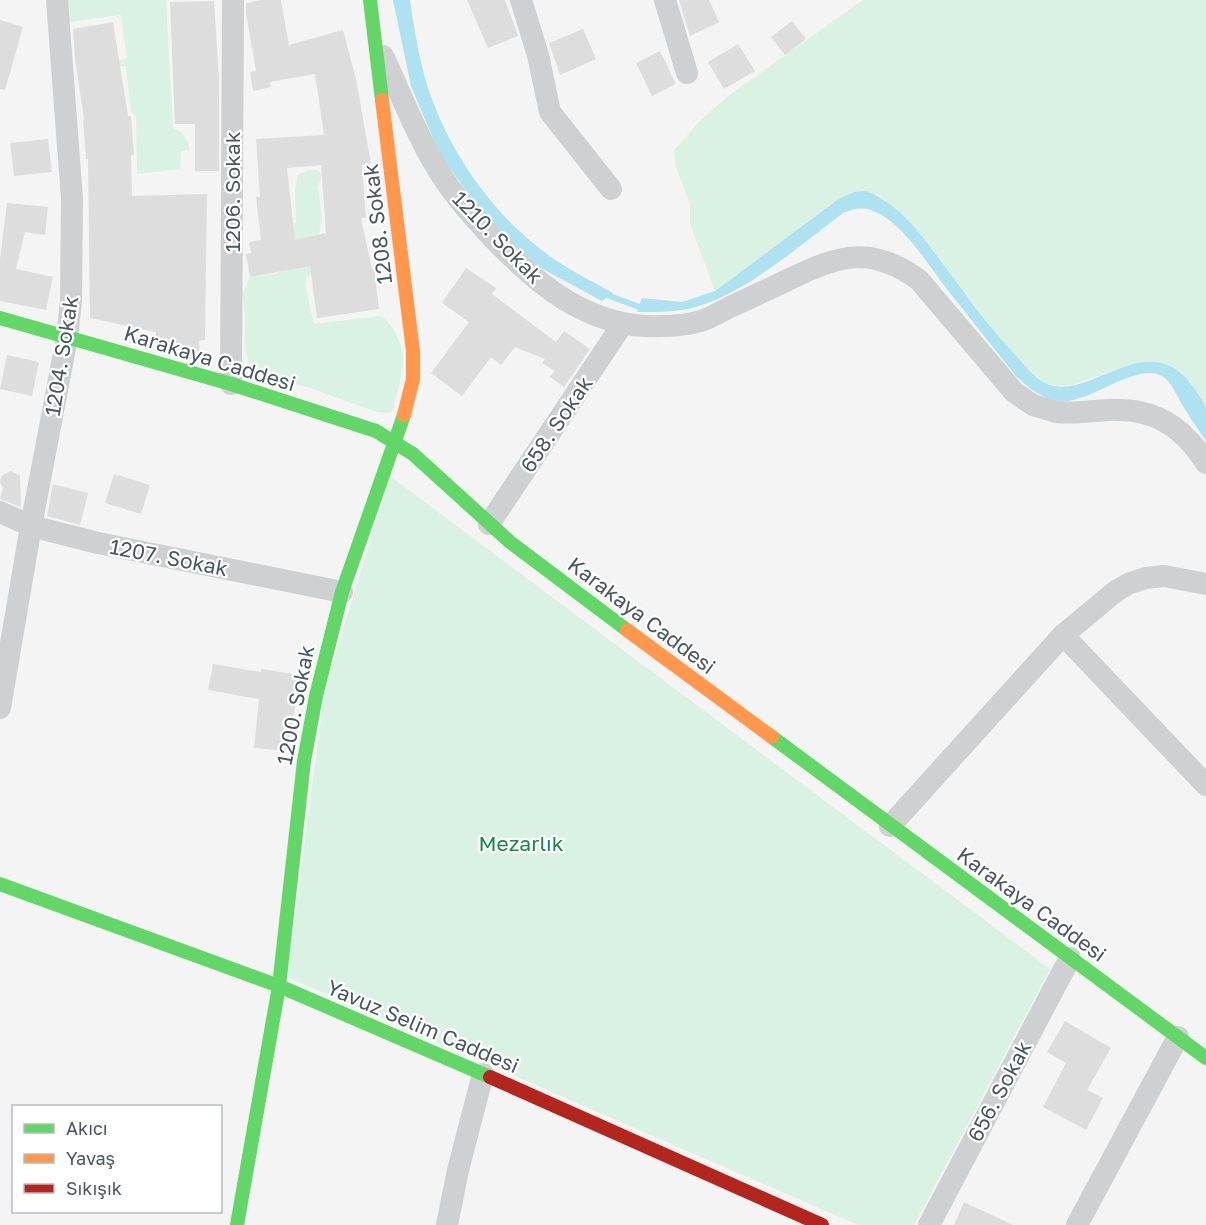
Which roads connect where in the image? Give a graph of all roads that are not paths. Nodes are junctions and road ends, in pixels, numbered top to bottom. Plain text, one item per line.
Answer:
1 (57, 0) edge
2 (233, 0) edge
3 (370, 0) edge
4 (521, 0) edge
5 (665, 0) edge
6 (375, 41) junction
7 (687, 73) dead end
8 (611, 189) dead end
9 (0, 318) edge
10 (622, 325) junction
11 (67, 338) junction
12 (231, 384) junction
13 (396, 440) junction
14 (1206, 463) edge
15 (0, 512) edge
16 (489, 524) junction
17 (31, 526) junction
18 (1206, 584) edge
19 (342, 592) junction
20 (1063, 635) junction
21 (0, 708) edge
22 (1206, 784) edge
23 (890, 826) junction
24 (0, 884) edge
25 (1070, 958) junction
26 (279, 986) junction
27 (1178, 1037) junction
28 (1206, 1058) edge
29 (483, 1074) junction
30 (237, 1225) edge
31 (447, 1225) edge
32 (822, 1225) edge
33 (929, 1225) edge
34 (1077, 1225) edge

1 - 11 street, 1204. Sokak
2 - 12 street, 1206. Sokak
3 - 6 street, 1208. Sokak
4 - 8 street
5 - 7 street
6 - 10 street, 1210. Sokak
6 - 13 street, 1208. Sokak
9 - 11 street, Karakaya Caddesi
10 - 14 street, 1210. Sokak
10 - 16 street, 658. Sokak
11 - 12 street, Karakaya Caddesi
11 - 17 street, 1204. Sokak
12 - 13 street, Karakaya Caddesi
13 - 16 street, Karakaya Caddesi
13 - 19 street, 1200. Sokak
15 - 17 street, 1207. Sokak
16 - 23 street, Karakaya Caddesi
17 - 19 street, 1207. Sokak
17 - 21 street, 1204. Sokak
18 - 20 street
19 - 26 street, 1200. Sokak
20 - 22 street
20 - 23 street
23 - 25 street, Karakaya Caddesi
24 - 26 street, Yavuz Selim Caddesi
25 - 27 street, Karakaya Caddesi
25 - 33 street, 656. Sokak
26 - 29 street, Yavuz Selim Caddesi
26 - 30 street, 1200. Sokak
27 - 28 street, Karakaya Caddesi
27 - 34 street
29 - 31 street
29 - 32 street, Yavuz Selim Caddesi

